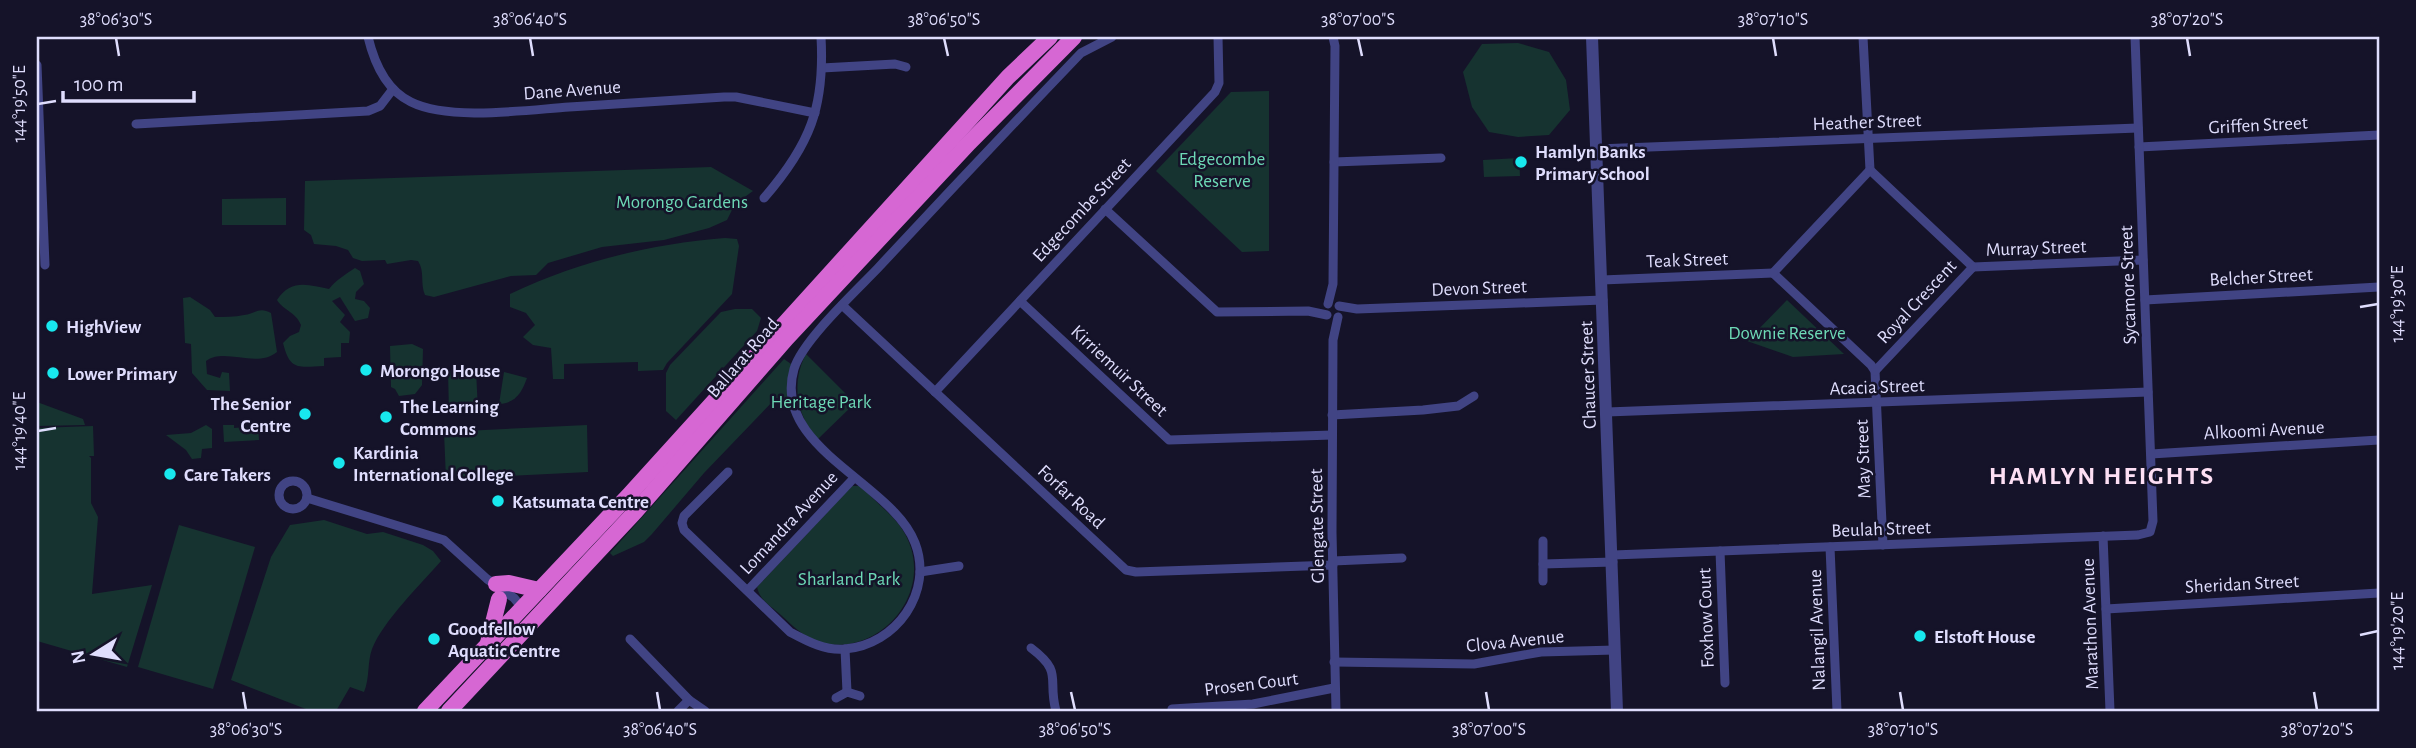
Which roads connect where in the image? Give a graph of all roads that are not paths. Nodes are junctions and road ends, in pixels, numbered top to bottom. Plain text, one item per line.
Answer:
1 (368, 37) edge
2 (821, 37) edge
3 (1050, 37) edge
4 (1074, 37) edge
5 (1112, 37) edge
6 (1218, 37) edge
7 (1592, 37) edge
8 (1863, 37) edge
9 (2135, 37) edge
10 (1335, 40) edge
11 (37, 65) edge
12 (906, 67) dead end
13 (822, 68) junction
14 (393, 89) junction
15 (815, 113) junction
16 (136, 124) dead end
17 (2138, 128) junction
18 (2379, 135) edge
19 (1867, 138) junction
20 (2139, 147) junction
21 (1597, 149) junction
22 (1441, 158) dead end
23 (1334, 162) junction
24 (1870, 170) junction
25 (764, 198) dead end
26 (1105, 209) junction
27 (40, 212) edge
28 (2143, 260) junction
29 (45, 265) dead end
30 (1973, 267) junction
31 (1773, 273) junction
32 (1602, 280) junction
33 (2379, 287) edge
34 (1603, 300) junction
35 (2146, 300) junction
36 (1020, 301) junction
37 (842, 305) junction
38 (1333, 311) junction
39 (1875, 371) junction
40 (935, 392) junction
41 (2148, 392) junction
42 (1475, 396) dead end
43 (1877, 403) junction
44 (1607, 412) junction
45 (1332, 415) junction
46 (1332, 435) junction
47 (2379, 440) edge
48 (2151, 453) junction
49 (728, 472) dead end
50 (854, 478) junction
51 (307, 498) dead end
52 (2150, 532) joint
53 (2103, 536) junction
54 (1543, 541) dead end
55 (1883, 545) junction
56 (1383, 546) dead end
57 (1830, 547) junction
58 (1720, 551) junction
59 (1384, 558) junction
60 (1402, 558) dead end
61 (1613, 558) junction
62 (1333, 563) junction
63 (1543, 564) junction
64 (959, 566) dead end
65 (920, 572) junction
66 (1543, 581) dead end
67 (494, 588) junction
68 (539, 590) junction
69 (748, 590) junction
70 (2379, 593) edge
71 (2106, 609) junction
72 (519, 611) junction
73 (532, 623) junction
74 (630, 639) dead end
75 (487, 646) junction
76 (1031, 648) dead end
77 (845, 649) junction
78 (1615, 650) junction
79 (1334, 662) junction
80 (1725, 683) dead end
81 (1334, 688) junction
82 (847, 692) junction
83 (860, 696) dead end
84 (836, 698) dead end
85 (689, 700) junction
86 (1172, 709) dead end
87 (425, 711) edge
88 (449, 711) edge
89 (678, 711) edge
90 (705, 711) edge
91 (1056, 711) edge
92 (1336, 711) edge
93 (1617, 711) edge
94 (1837, 711) edge
95 (2110, 711) edge

1 - 14 street
2 - 13 street
3 - 68 highway, Ballarat Road
4 - 73 highway, Ballarat Road
5 - 37 street
6 - 26 street, Edgecombe Street
7 - 21 street, Chaucer Street
8 - 19 street
9 - 17 street, Sycamore Street
10 - 23 street, Glengate Street
11 - 27 street
12 - 13 street
13 - 15 street
14 - 15 street, Dane Avenue
14 - 16 street
15 - 25 street
17 - 19 street, Heather Street
17 - 20 street, Sycamore Street
18 - 20 street, Griffen Street
19 - 21 street, Heather Street
19 - 24 street
20 - 28 street, Sycamore Street
21 - 32 street, Chaucer Street
22 - 23 street
23 - 38 street, Glengate Street
24 - 30 street, Royal Crescent
24 - 31 street
26 - 36 street, Edgecombe Street
26 - 38 street
27 - 29 street
28 - 30 street, Murray Street
28 - 35 street, Sycamore Street
30 - 39 street, Royal Crescent
31 - 32 street, Teak Street
31 - 39 street
32 - 34 street, Chaucer Street
33 - 35 street, Belcher Street
34 - 38 street, Devon Street
34 - 44 street, Chaucer Street
35 - 41 street, Sycamore Street
36 - 40 street, Edgecombe Street
36 - 46 street, Kirriemuir Street
37 - 40 street, Forfar Road
37 - 50 street
38 - 45 street, Glengate Street
39 - 43 street, May Street
40 - 62 street, Forfar Road
41 - 43 street, Acacia Street
41 - 48 street, Sycamore Street
42 - 45 street
43 - 44 street, Acacia Street
43 - 55 street, May Street
44 - 61 street, Chaucer Street
45 - 46 street, Glengate Street
46 - 62 street, Glengate Street
47 - 48 street, Alkoomi Avenue
48 - 52 street, Sycamore Street
49 - 69 street
50 - 65 street
50 - 69 street, Lomandra Avenue
51 - 67 street
52 - 53 street, Beulah Street
53 - 55 street, Beulah Street
53 - 71 street, Marathon Avenue
54 - 63 street
55 - 57 street, Beulah Street
56 - 59 street
57 - 58 street, Beulah Street
57 - 94 street, Nalangil Avenue
58 - 61 street, Beulah Street
58 - 80 street, Foxhow Court
59 - 60 street, Forfar Road
59 - 62 street, Forfar Road
61 - 63 street, Beulah Street
61 - 78 street, Chaucer Street
62 - 79 street, Glengate Street
63 - 66 street
64 - 65 street
65 - 77 street
67 - 68 highway
67 - 72 street
67 - 72 street
67 - 75 highway
68 - 72 highway, Ballarat Road
69 - 77 street
70 - 71 street, Sheridan Street
71 - 95 street, Marathon Avenue
72 - 73 street
72 - 75 highway, Ballarat Road
73 - 88 highway, Ballarat Road
74 - 85 street
75 - 87 highway, Ballarat Road
76 - 91 street
77 - 82 street
78 - 79 street, Clova Avenue
78 - 93 street, Chaucer Street
79 - 81 street, Glengate Street
81 - 86 street, Prosen Court
81 - 92 street, Glengate Street
82 - 83 street
82 - 84 street
85 - 89 street
85 - 90 street

